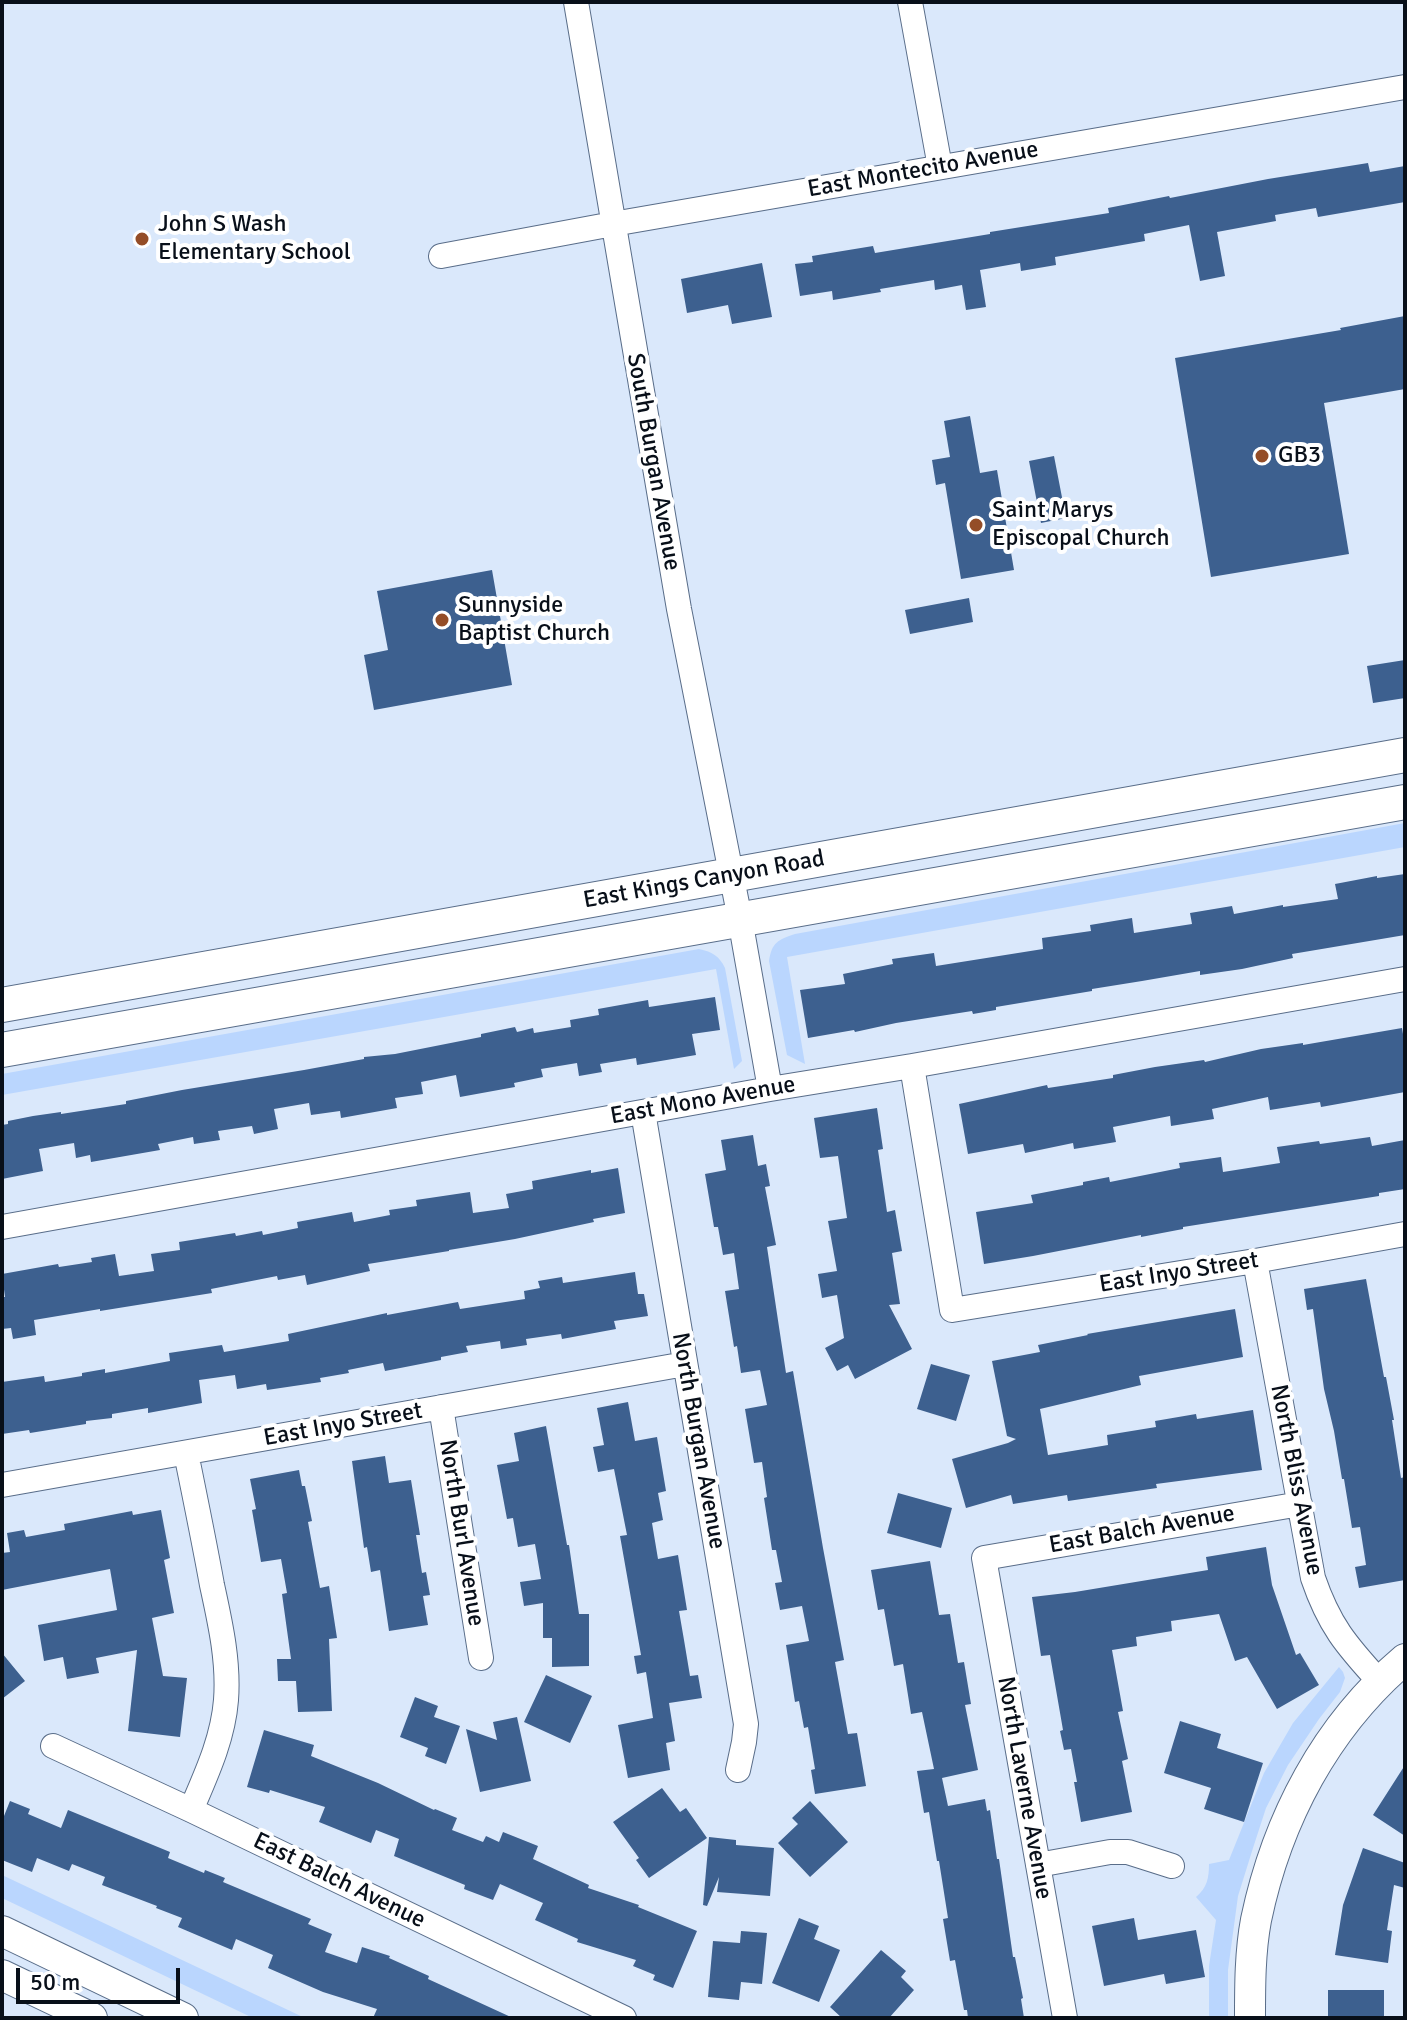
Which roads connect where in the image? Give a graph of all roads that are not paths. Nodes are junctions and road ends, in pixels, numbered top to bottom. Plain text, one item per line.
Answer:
1 (576, 2) edge
2 (910, 2) edge
3 (1405, 87) edge
4 (940, 167) junction
5 (613, 224) junction
6 (441, 256) dead end
7 (1405, 755) edge
8 (1405, 780) edge
9 (1405, 802) edge
10 (1185, 841) junction
11 (732, 876) junction
12 (740, 919) junction
13 (1405, 979) edge
14 (2, 1005) edge
15 (2, 1050) edge
16 (912, 1066) junction
17 (770, 1089) junction
18 (643, 1112) junction
19 (2, 1227) edge
20 (1405, 1234) edge
21 (1255, 1261) junction
22 (685, 1364) junction
23 (441, 1407) junction
24 (186, 1453) junction
25 (2, 1485) edge
26 (1300, 1504) junction
27 (984, 1558) joint
28 (481, 1658) dead end
29 (1405, 1659) edge
30 (1379, 1681) junction
31 (53, 1746) dead end
32 (738, 1770) dead end
33 (191, 1810) junction
34 (1038, 1865) junction
35 (1172, 1866) dead end
36 (2, 1931) edge
37 (2, 1975) edge
38 (92, 2018) edge
39 (183, 2018) edge
40 (624, 2018) edge
41 (1065, 2018) edge
42 (1250, 2018) edge

1 - 5 street, South Burgan Avenue
2 - 4 street
3 - 4 street, East Montecito Avenue
4 - 5 street, East Montecito Avenue
5 - 6 street, East Montecito Avenue
5 - 11 street, South Burgan Avenue
7 - 11 main road, East Kings Canyon Road
8 - 10 main road
9 - 10 main road, East Kings Canyon Road
10 - 12 main road, East Kings Canyon Road
11 - 12 street, South Burgan Avenue
11 - 14 main road, East Kings Canyon Road
12 - 15 main road, East Kings Canyon Road
12 - 17 street
13 - 16 street, East Mono Avenue
16 - 17 street, East Mono Avenue
16 - 21 street, East Inyo Street
17 - 18 street, East Mono Avenue
18 - 19 street, East Mono Avenue
18 - 22 street, North Burgan Avenue
20 - 21 street, East Inyo Street
21 - 26 street, North Bliss Avenue
22 - 23 street, East Inyo Street
22 - 32 street, North Burgan Avenue
23 - 24 street, East Inyo Street
23 - 28 street, North Burl Avenue
24 - 25 street, East Inyo Street
24 - 33 street
26 - 27 street, East Balch Avenue
26 - 30 street, North Bliss Avenue
27 - 34 street, North Laverne Avenue
29 - 30 street
30 - 42 street
31 - 33 street, East Balch Avenue
33 - 40 street, East Balch Avenue
34 - 35 street
34 - 41 street, North Laverne Avenue
36 - 39 street
37 - 38 street

